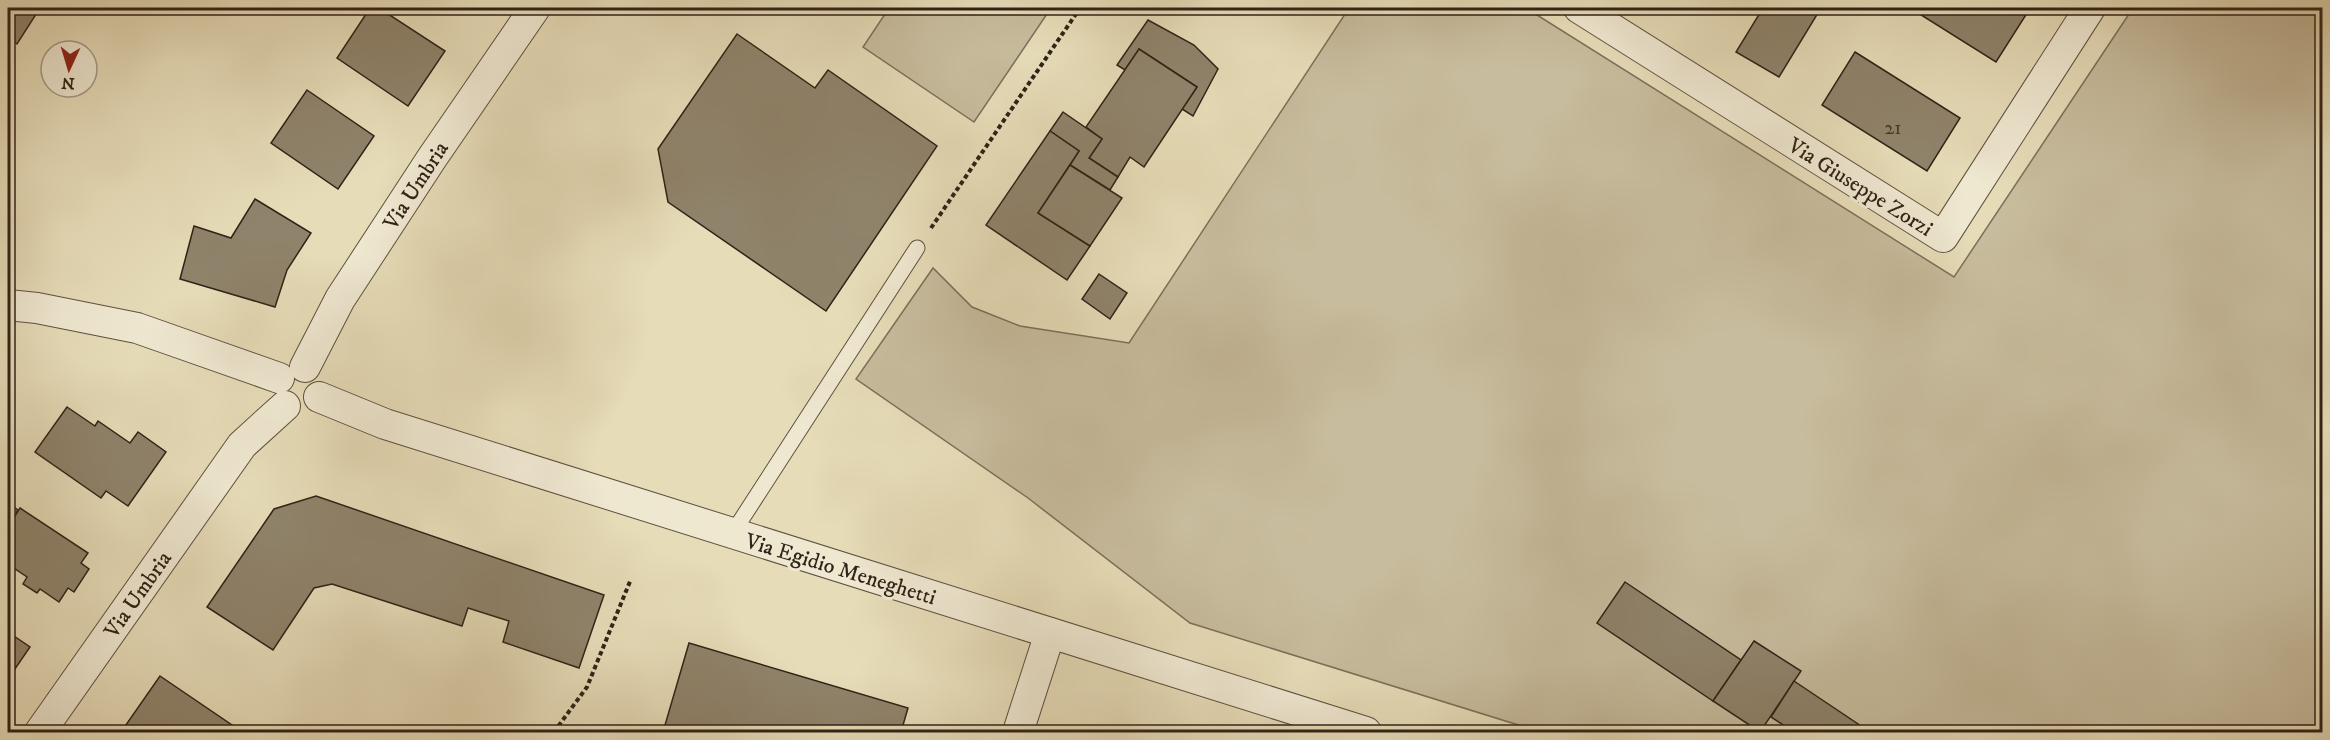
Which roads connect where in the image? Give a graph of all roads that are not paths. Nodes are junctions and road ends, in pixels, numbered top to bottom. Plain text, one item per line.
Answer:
1 (536, 8) edge
2 (1579, 8) edge
3 (2090, 8) edge
4 (917, 249) road end
5 (8, 305) edge
6 (289, 384) junction
7 (732, 534) junction
8 (1050, 633) junction
9 (40, 732) edge
10 (1018, 732) edge
11 (1366, 732) edge

1 - 6 street, Via Umbria
2 - 3 street, Via Giuseppe Zorzi
4 - 7 lane
5 - 6 street
6 - 7 street, Via Egidio Meneghetti
6 - 9 street, Via Umbria
7 - 8 street, Via Egidio Meneghetti
8 - 10 street
8 - 11 street, Via Egidio Meneghetti

